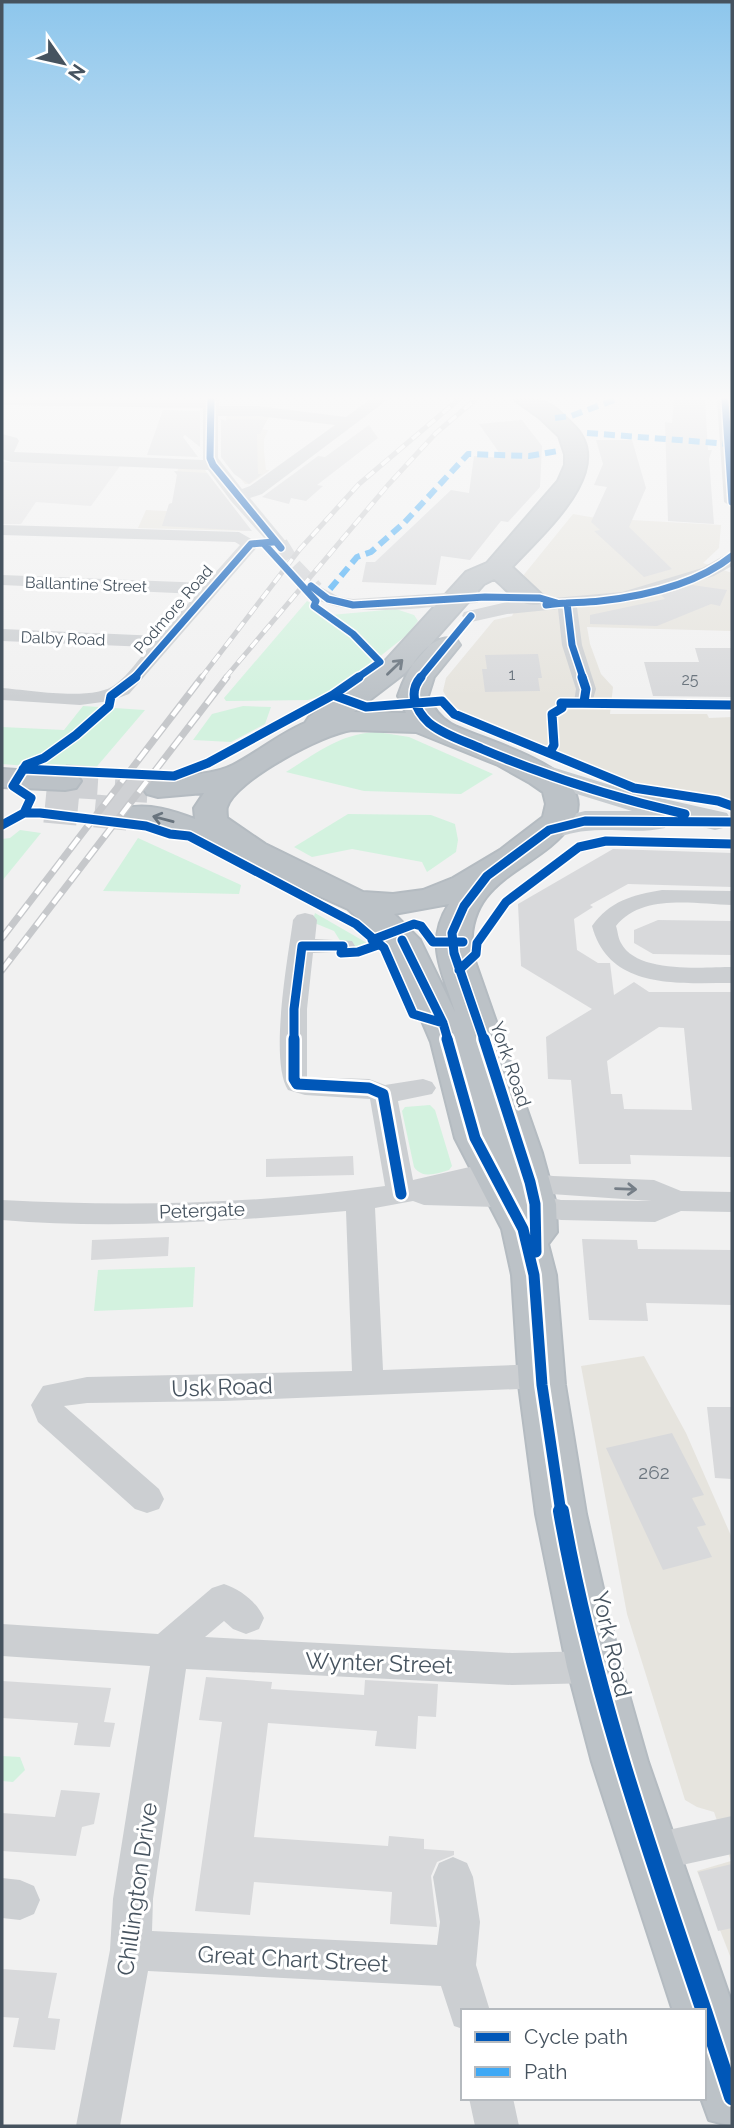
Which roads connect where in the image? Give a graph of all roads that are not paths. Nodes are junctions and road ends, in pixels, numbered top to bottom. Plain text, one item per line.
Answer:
1 (239, 499) edge
2 (557, 499) edge
3 (2, 530) edge
4 (279, 544) tunnel mouth
5 (729, 563) edge
6 (496, 569) junction
7 (2, 580) edge
8 (211, 589) junction
9 (317, 592) tunnel mouth
10 (552, 601) junction
11 (399, 602) junction
12 (471, 604) junction
13 (434, 624) junction
14 (2, 635) edge
15 (166, 642) junction
16 (2, 694) edge
17 (584, 702) dead end
18 (310, 732) junction
19 (443, 732) junction
20 (253, 766) junction
21 (530, 769) junction
22 (2, 778) edge
23 (65, 781) tunnel mouth
24 (158, 787) tunnel mouth
25 (2, 803) edge
26 (45, 806) tunnel mouth
27 (138, 815) tunnel mouth
28 (724, 821) edge
29 (549, 830) junction
30 (234, 841) junction
31 (487, 876) junction
32 (732, 898) edge
33 (361, 903) junction
34 (305, 920) dead end
35 (302, 946) junction
36 (342, 946) dead end
37 (732, 975) edge
38 (423, 1088) dead end
39 (383, 1094) junction
40 (518, 1191) junction
41 (401, 1194) junction
42 (360, 1200) junction
43 (732, 1202) edge
44 (2, 1210) edge
45 (542, 1376) junction
46 (368, 1382) junction
47 (147, 1500) dead end
48 (246, 1618) dead end
49 (2, 1640) edge
50 (167, 1652) junction
51 (594, 1667) junction
52 (732, 1835) edge
53 (650, 1853) junction
54 (453, 1877) dead end
55 (131, 1950) junction
56 (455, 1965) junction
57 (468, 2009) edge
58 (703, 2009) edge
59 (706, 2017) edge
60 (732, 2097) edge
61 (491, 2100) edge
62 (98, 2126) edge
63 (497, 2126) edge

1 - 4 street
2 - 6 highway
3 - 8 street, Podmore Road
5 - 10 street
6 - 10 highway
6 - 12 highway
7 - 8 street, Ballantine Street
8 - 15 street, Podmore Road
9 - 11 street
10 - 12 street
10 - 12 street
10 - 17 street
11 - 12 street
11 - 13 street
12 - 13 highway
12 - 19 highway
18 -> 13 highway
14 - 15 street, Dalby Road
15 - 16 street, Podmore Road
18 - 19 highway
18 - 20 highway
19 - 21 highway
20 - 24 highway
20 - 30 highway
21 - 28 main road
21 - 29 highway
22 - 23 highway
25 - 26 highway
30 -> 27 highway
28 - 29 main road
29 - 31 highway
30 - 33 highway
31 - 33 highway
31 - 40 highway, York Road
32 - 37 street
33 - 40 highway, York Road
34 - 35 street
35 - 36 street
35 - 39 street
38 - 39 street
39 - 41 street
40 - 41 street, Petergate
40 - 43 street, Petergate
40 - 45 highway, York Road
41 - 42 street, Petergate
42 - 44 street, Petergate
42 - 46 street
45 - 46 street, Usk Road
45 - 51 highway, York Road
46 - 47 street, Usk Road
48 - 50 street
49 - 50 street, Wynter Street
50 - 51 street, Wynter Street
50 - 55 street, Chillington Drive
51 - 53 highway, York Road
52 - 53 street
53 - 58 highway, York Road
54 - 56 street
55 - 56 street, Great Chart Street
55 - 62 street, Chillington Drive
56 - 57 street
59 - 60 highway, York Road
61 - 63 street

